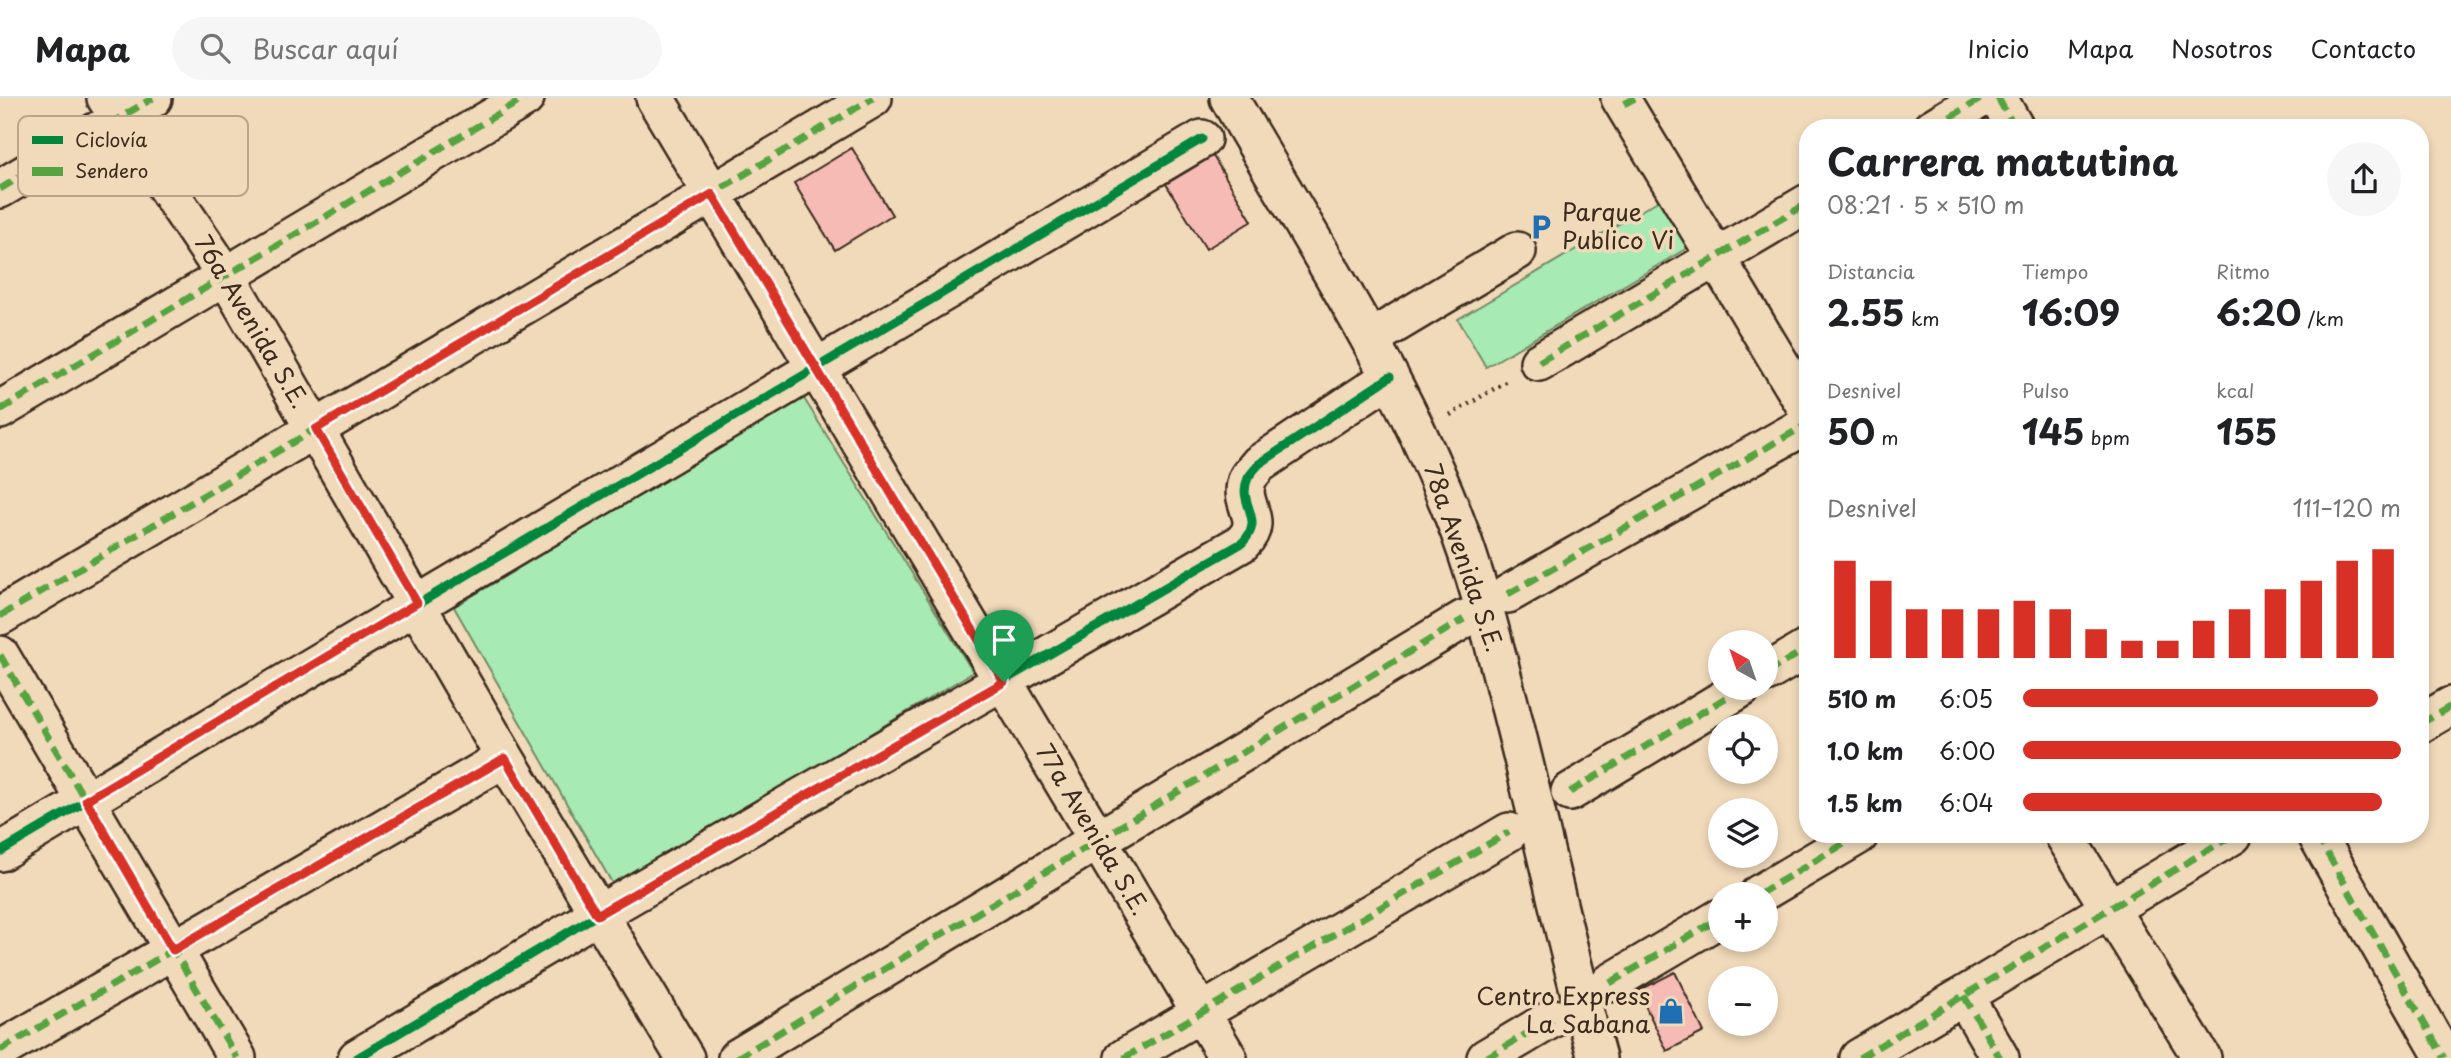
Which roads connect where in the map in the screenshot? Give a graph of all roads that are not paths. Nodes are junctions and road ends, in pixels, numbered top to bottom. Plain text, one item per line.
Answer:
1 (153, 98) edge
2 (525, 98) edge
3 (655, 98) edge
4 (873, 98) edge
5 (1229, 98) edge
6 (1982, 98) edge
7 (1997, 98) edge
8 (1626, 100) edge
9 (113, 108) edge
10 (1947, 119) edge
11 (2010, 119) edge
12 (1202, 139) dead end
13 (18, 176) edge
14 (0, 189) edge
15 (712, 194) junction
16 (172, 196) edge
17 (1799, 207) edge
18 (1517, 251) dead end
19 (1716, 258) junction
20 (226, 276) junction
21 (1370, 340) junction
22 (1539, 362) road end
23 (816, 367) junction
24 (1390, 377) junction
25 (1799, 395) edge
26 (0, 410) edge
27 (316, 429) junction
28 (1799, 429) edge
29 (1508, 594) dead end
30 (417, 603) junction
31 (0, 616) edge
32 (1464, 619) dead end
33 (1799, 653) edge
34 (0, 655) edge
35 (1778, 666) edge
36 (1004, 682) junction
37 (1722, 700) edge
38 (2451, 706) edge
39 (2429, 719) edge
40 (505, 758) junction
41 (1570, 792) dead end
42 (86, 800) junction
43 (1509, 832) dead end
44 (1098, 840) junction
45 (1845, 843) edge
46 (2069, 843) edge
47 (2220, 843) edge
48 (2322, 843) edge
49 (0, 852) edge
50 (1778, 883) edge
51 (2109, 909) junction
52 (597, 915) junction
53 (1708, 925) edge
54 (173, 950) junction
55 (1610, 983) dead end
56 (1964, 996) junction
57 (1201, 1013) junction
58 (1553, 1018) dead end
59 (0, 1050) edge
60 (237, 1058) edge
61 (357, 1058) edge
62 (685, 1058) edge
63 (737, 1058) edge
64 (1124, 1058) edge
65 (1228, 1058) edge
66 (1486, 1058) edge
67 (1597, 1058) edge
68 (1859, 1058) edge
69 (2000, 1058) edge
70 (2203, 1058) edge
71 (2444, 1058) edge

1 - 9 street
2 - 20 street
3 - 15 street, 77a Avenida S.E.
4 - 15 street
5 - 21 street, 78a Avenida S.E.
6 - 10 street
7 - 11 street
8 - 19 street
12 - 23 street
13 - 14 street
15 - 23 street, 77a Avenida S.E.
15 - 27 street
16 - 20 street, 76a Avenida S.E.
17 - 19 street
18 - 21 street
19 - 22 street
19 - 25 street
20 - 26 street
20 - 27 street, 76a Avenida S.E.
21 - 24 street, 78a Avenida S.E.
23 - 30 street
23 - 36 street, 77a Avenida S.E.
24 - 36 street
24 - 67 street, 78a Avenida S.E.
27 - 30 street, 76a Avenida S.E.
27 - 31 street
28 - 29 street
30 - 40 street, 76a Avenida S.E.
30 - 42 street
32 - 44 street
33 - 35 street
34 - 42 street
36 - 44 street, 77a Avenida S.E.
36 - 52 street
37 - 41 street
38 - 39 street
40 - 52 street, 76a Avenida S.E.
40 - 54 street
42 - 49 street
42 - 54 street
43 - 57 street
44 - 57 street, 77a Avenida S.E.
44 - 63 street
45 - 50 street
46 - 51 street
47 - 51 street
48 - 71 street
51 - 56 street
51 - 70 street
52 - 61 street
52 - 62 street, 76a Avenida S.E.
53 - 55 street
54 - 59 street
54 - 60 street
56 - 68 street
56 - 69 street
57 - 64 street
57 - 65 street, 77a Avenida S.E.
58 - 66 street

